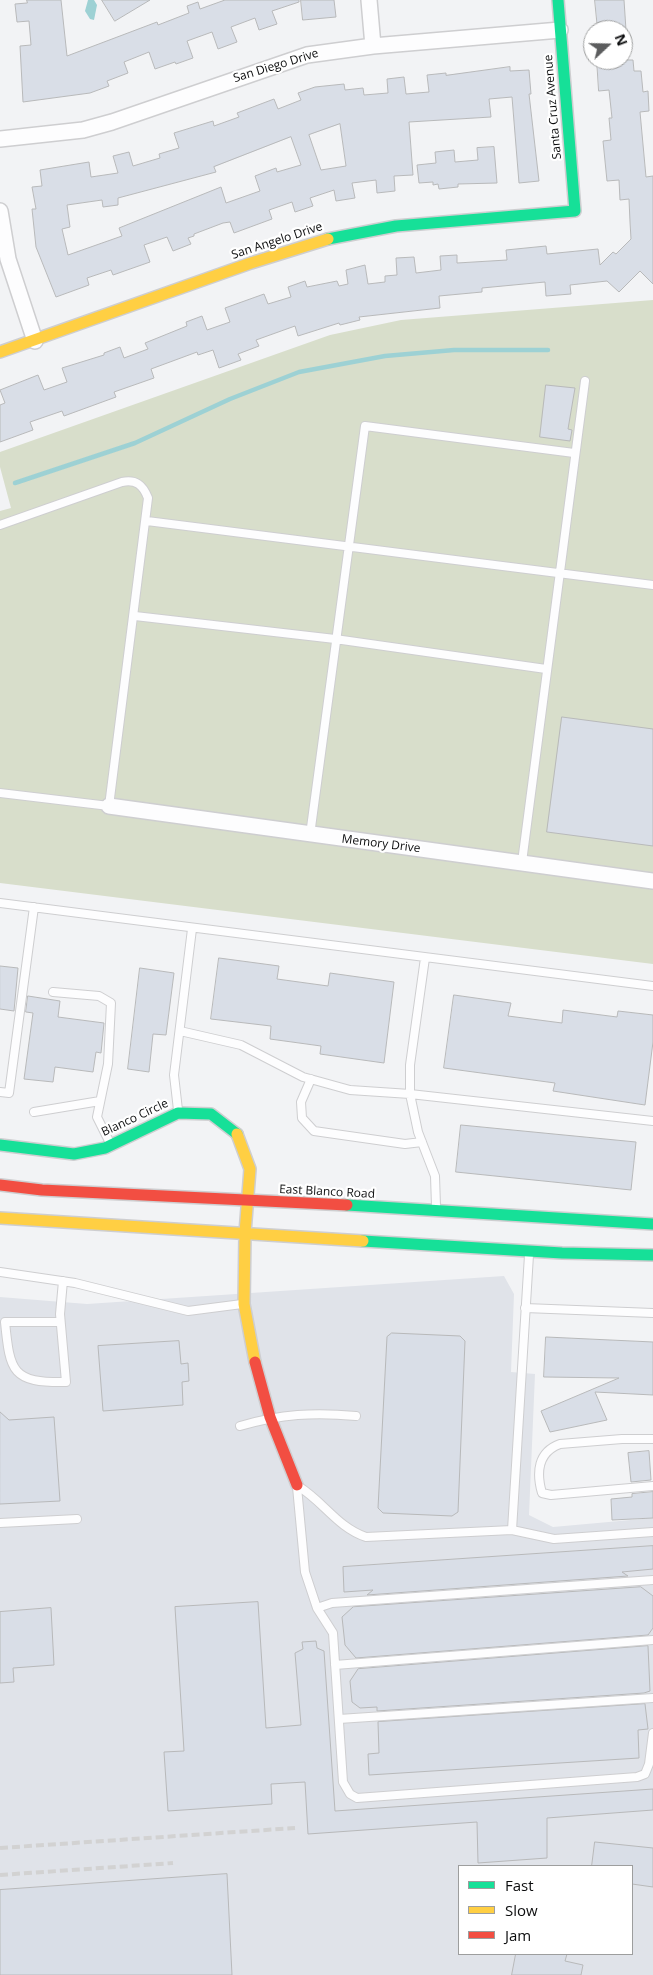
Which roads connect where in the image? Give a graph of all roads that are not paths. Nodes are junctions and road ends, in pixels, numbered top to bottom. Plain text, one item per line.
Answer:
1 (369, 0) edge
2 (558, 0) edge
3 (560, 30) junction
4 (373, 46) junction
5 (0, 138) edge
6 (0, 211) edge
7 (575, 211) joint
8 (35, 341) junction
9 (0, 352) edge
10 (585, 381) dead end
11 (574, 453) junction
12 (147, 520) junction
13 (0, 525) edge
14 (348, 545) junction
15 (559, 573) junction
16 (653, 586) edge
17 (135, 616) junction
18 (335, 639) junction
19 (546, 669) junction
20 (0, 793) edge
21 (109, 806) junction
22 (310, 835) junction
23 (522, 862) junction
24 (653, 881) edge
25 (0, 903) edge
26 (34, 907) junction
27 (192, 929) junction
28 (425, 958) junction
29 (653, 986) edge
30 (53, 992) dead end
31 (180, 1031) junction
32 (311, 1079) junction
33 (0, 1092) edge
34 (410, 1094) junction
35 (100, 1101) junction
36 (34, 1112) dead end
37 (178, 1113) junction
38 (653, 1121) edge
39 (422, 1142) junction
40 (111, 1145) junction
41 (0, 1146) edge
42 (0, 1185) edge
43 (249, 1202) junction
44 (436, 1210) junction
45 (0, 1218) edge
46 (653, 1224) edge
47 (245, 1233) junction
48 (529, 1251) junction
49 (653, 1255) edge
50 (0, 1272) edge
51 (63, 1281) junction
52 (244, 1304) junction
53 (525, 1308) junction
54 (653, 1313) edge
55 (60, 1322) junction
56 (356, 1416) dead end
57 (270, 1417) junction
58 (240, 1426) dead end
59 (653, 1439) edge
60 (297, 1485) junction
61 (653, 1486) edge
62 (77, 1519) dead end
63 (0, 1523) edge
64 (512, 1530) junction
65 (653, 1532) edge
66 (653, 1580) edge
67 (317, 1608) junction
68 (653, 1640) edge
69 (335, 1665) junction
70 (653, 1698) edge
71 (339, 1719) junction
72 (653, 1733) edge

1 - 4 street
2 - 3 main road, Santa Cruz Avenue
3 - 4 street, San Diego Drive
3 - 7 main road, Santa Cruz Avenue
4 - 5 street, San Diego Drive
6 - 8 street
7 - 8 main road, San Angelo Drive
8 - 9 main road, San Angelo Drive
10 - 11 lane
11 - 14 lane
11 - 15 lane
12 - 13 lane
12 - 14 lane
12 - 17 lane
14 - 15 lane
14 - 18 lane
15 - 16 lane
15 - 19 lane
17 - 18 lane
17 - 21 lane
18 - 19 lane
18 - 22 lane
19 - 23 lane
20 - 21 lane
21 - 22 street, Memory Drive
22 - 23 street, Memory Drive
23 - 24 street, Memory Drive
25 - 26 lane
26 - 27 lane
26 - 33 lane
27 - 28 lane
27 - 31 lane
28 - 29 lane
28 - 34 lane
30 - 35 lane
31 - 32 lane
31 - 37 lane
32 - 34 lane
32 - 39 lane
34 - 38 lane
34 - 39 lane
35 - 36 lane
35 - 40 lane
37 - 40 main road, Blanco Circle
37 - 43 main road, Blanco Circle
39 - 44 lane
40 - 41 main road, Blanco Circle
42 - 43 main road, East Blanco Road
43 - 44 main road, East Blanco Road
43 - 47 main road, Blanco Circle
44 - 46 main road, East Blanco Road
45 - 47 main road
47 - 48 main road
47 - 52 main road, Blanco Circle
48 - 49 main road
48 - 53 lane
50 - 51 lane
51 - 52 lane
51 - 55 lane
52 - 57 main road, Blanco Circle
53 - 54 lane
53 - 64 lane
55 - 55 lane
56 - 57 lane
57 - 58 lane
57 - 60 main road, Blanco Circle
59 - 61 lane
60 - 64 lane
60 - 67 lane
62 - 63 lane
64 - 65 lane
66 - 67 lane
67 - 69 lane
68 - 69 lane
69 - 71 lane
70 - 71 lane
71 - 72 lane

